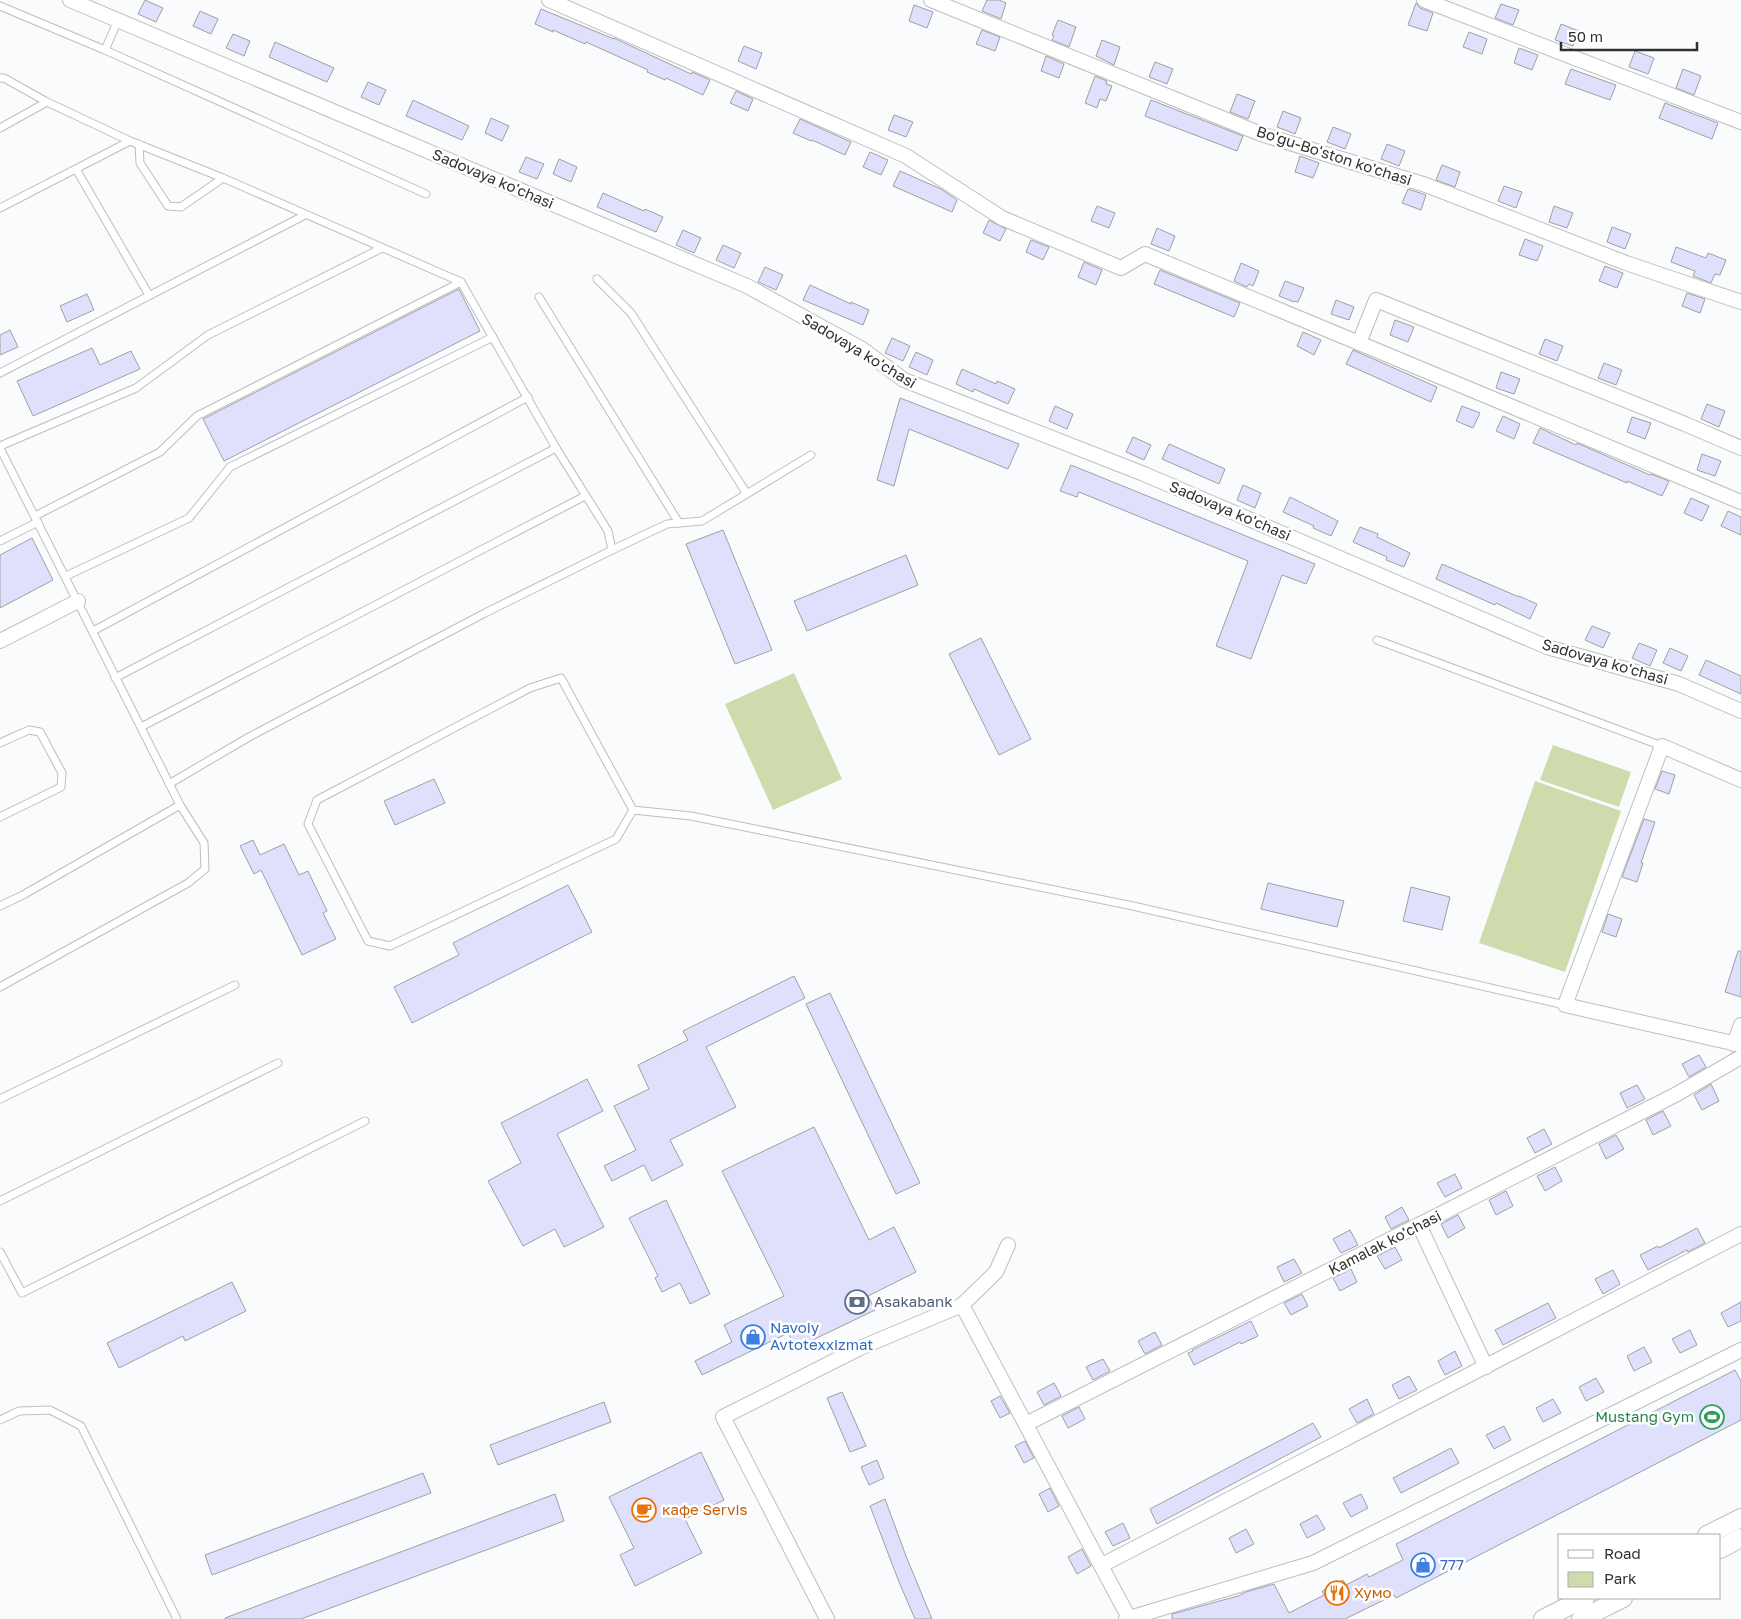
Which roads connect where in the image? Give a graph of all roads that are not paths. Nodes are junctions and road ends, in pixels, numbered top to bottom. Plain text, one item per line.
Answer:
1 (70, 0) edge
2 (549, 0) edge
3 (931, 0) edge
4 (1424, 0) edge
5 (0, 6) edge
6 (118, 20) junction
7 (104, 50) junction
8 (0, 78) edge
9 (47, 102) junction
10 (1741, 122) edge
11 (0, 128) edge
12 (130, 141) junction
13 (138, 144) junction
14 (76, 169) junction
15 (223, 178) junction
16 (426, 194) dead end
17 (0, 208) edge
18 (305, 215) junction
19 (382, 248) junction
20 (597, 279) dead end
21 (461, 282) junction
22 (149, 295) junction
23 (539, 297) dead end
24 (1741, 302) edge
25 (493, 337) junction
26 (1359, 343) junction
27 (0, 373) edge
28 (528, 397) junction
29 (0, 447) edge
30 (556, 448) junction
31 (1741, 448) edge
32 (812, 455) dead end
33 (747, 494) junction
34 (586, 496) junction
35 (1741, 502) edge
36 (36, 519) junction
37 (679, 523) junction
38 (0, 541) edge
39 (612, 550) junction
40 (66, 576) junction
41 (78, 601) junction
42 (93, 631) junction
43 (1377, 640) dead end
44 (0, 641) edge
45 (115, 678) junction
46 (1741, 711) edge
47 (141, 727) junction
48 (0, 743) edge
49 (1662, 746) junction
50 (1741, 780) edge
51 (170, 784) junction
52 (180, 805) junction
53 (633, 810) junction
54 (0, 818) edge
55 (0, 906) edge
56 (235, 985) dead end
57 (0, 987) edge
58 (1565, 1005) junction
59 (1741, 1025) edge
60 (1738, 1045) edge
61 (1741, 1057) edge
62 (278, 1063) dead end
63 (0, 1099) edge
64 (365, 1121) dead end
65 (0, 1201) edge
66 (1419, 1225) junction
67 (1741, 1234) edge
68 (1008, 1245) dead end
69 (0, 1252) edge
70 (962, 1306) junction
71 (1741, 1350) edge
72 (1486, 1367) junction
73 (0, 1420) edge
74 (1026, 1424) junction
75 (1741, 1518) edge
76 (1709, 1534) edge
77 (1741, 1538) edge
78 (1721, 1548) edge
79 (1102, 1565) junction
80 (1583, 1599) edge
81 (1621, 1599) edge
82 (177, 1619) edge
83 (827, 1619) edge
84 (1128, 1619) edge
85 (1543, 1619) edge
86 (1581, 1619) edge

1 - 6 street, Sadovaya ko'chasi
2 - 26 street
3 - 24 street, Bo'gu-Bo'ston ko'chasi
4 - 10 street
5 - 7 lane
6 - 7 lane
6 - 46 street, Sadovaya ko'chasi
7 - 16 lane
8 - 9 lane
9 - 11 lane
9 - 12 lane
12 - 13 lane
12 - 14 lane
13 - 15 lane
13 - 15 lane
14 - 17 lane
14 - 22 lane
15 - 18 lane
18 - 19 lane
18 - 22 lane
19 - 21 lane
19 - 29 lane
20 - 33 lane
21 - 25 lane
21 - 36 lane
22 - 27 lane
23 - 37 lane
25 - 28 lane
25 - 40 lane
26 - 31 street
26 - 35 street
28 - 30 lane
28 - 42 lane
29 - 36 lane
30 - 34 lane
30 - 45 lane
32 - 33 lane
33 - 37 lane
34 - 39 lane
34 - 47 lane
36 - 38 lane
36 - 40 lane
37 - 39 lane
39 - 51 lane
40 - 41 lane
41 - 42 lane
41 - 44 street
42 - 45 lane
43 - 49 lane
45 - 47 lane
47 - 51 lane
48 - 54 lane
49 - 50 street
49 - 58 street
51 - 52 lane
52 - 55 lane
52 - 57 lane
53 - 53 lane
53 - 58 lane
56 - 63 lane
58 - 60 street
59 - 60 street
61 - 66 street, Kamalak ko'chasi
62 - 65 lane
64 - 69 lane
66 - 72 street
66 - 74 street, Kamalak ko'chasi
67 - 72 street
68 - 70 street
70 - 74 street
70 - 83 street
71 - 84 street
72 - 79 street
73 - 82 lane
74 - 79 street
75 - 76 street
77 - 78 street
79 - 84 street
80 - 85 street
81 - 86 street

